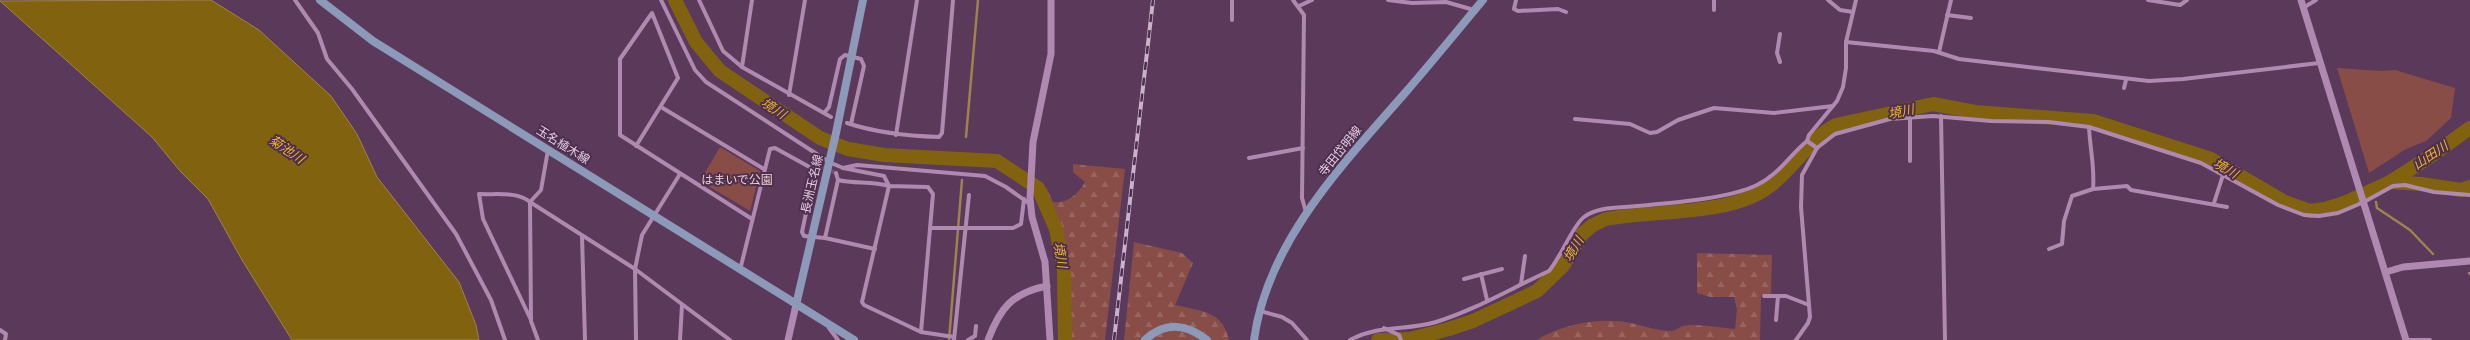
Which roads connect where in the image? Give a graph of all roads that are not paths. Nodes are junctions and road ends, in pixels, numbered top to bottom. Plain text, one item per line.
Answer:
1 (295, 0) edge
2 (661, 0) edge
3 (699, 0) edge
4 (752, 0) edge
5 (805, 0) edge
6 (863, 0) edge
7 (917, 0) edge
8 (954, 0) edge
9 (1051, 0) edge
10 (1232, 0) edge
11 (1294, 0) edge
12 (1312, 0) edge
13 (1388, 0) edge
14 (1483, 0) edge
15 (1516, 0) edge
16 (1714, 0) edge
17 (1828, 0) edge
18 (1856, 0) edge
19 (1951, 0) edge
20 (2148, 0) edge
21 (2187, 0) edge
22 (2301, 0) edge
23 (2316, 0) edge
24 (322, 1) edge
25 (1299, 6) junction
26 (2303, 8) junction
27 (1474, 10) junction
28 (1714, 10) dead end
29 (1566, 12) dead end
30 (1852, 12) junction
31 (1947, 15) junction
32 (1971, 18) dead end
33 (1232, 20) dead end
34 (1780, 34) dead end
35 (1846, 42) junction
36 (1939, 52) junction
37 (853, 57) junction
38 (1780, 62) dead end
39 (2319, 63) junction
40 (742, 67) junction
41 (2126, 80) junction
42 (2124, 88) dead end
43 (789, 95) junction
44 (1833, 106) junction
45 (661, 107) junction
46 (824, 113) junction
47 (1910, 116) junction
48 (1941, 116) junction
49 (831, 117) dead end
50 (1575, 119) dead end
51 (2089, 128) junction
52 (896, 135) junction
53 (1808, 141) junction
54 (636, 146) junction
55 (1303, 148) junction
56 (1817, 148) junction
57 (548, 150) junction
58 (1249, 158) dead end
59 (830, 160) junction
60 (1910, 161) dead end
61 (820, 167) dead end
62 (843, 168) junction
63 (764, 169) junction
64 (815, 170) junction
65 (836, 173) dead end
66 (680, 174) junction
67 (2223, 175) junction
68 (838, 180) junction
69 (889, 186) junction
70 (2093, 189) junction
71 (969, 194) dead end
72 (2470, 195) edge
73 (1028, 200) junction
74 (2363, 200) junction
75 (530, 202) junction
76 (2214, 204) junction
77 (2227, 207) dead end
78 (1306, 212) junction
79 (654, 216) junction
80 (752, 219) junction
81 (931, 228) junction
82 (962, 229) junction
83 (582, 236) junction
84 (812, 238) junction
85 (825, 238) junction
86 (875, 249) junction
87 (2049, 249) dead end
88 (1525, 256) dead end
89 (2470, 261) edge
90 (635, 269) junction
91 (1502, 269) dead end
92 (740, 270) junction
93 (2386, 272) junction
94 (1481, 274) junction
95 (1464, 279) dead end
96 (1520, 284) junction
97 (1047, 286) junction
98 (1764, 296) dead end
99 (1778, 296) junction
100 (1487, 300) junction
101 (682, 305) junction
102 (796, 305) junction
103 (1809, 305) junction
104 (1259, 310) junction
105 (1776, 320) dead end
106 (531, 321) junction
107 (825, 322) junction
108 (976, 326) dead end
109 (1384, 328) junction
110 (0, 330) edge
111 (921, 332) junction
112 (952, 337) edge
113 (1400, 338) edge
114 (5, 340) edge
115 (505, 340) edge
116 (538, 340) edge
117 (585, 340) edge
118 (636, 340) edge
119 (680, 340) edge
120 (730, 340) edge
121 (788, 340) edge
122 (838, 340) edge
123 (854, 340) edge
124 (968, 340) edge
125 (988, 340) edge
126 (1050, 340) edge
127 (1145, 340) edge
128 (1207, 340) edge
129 (1254, 340) edge
130 (1307, 340) edge
131 (1350, 340) edge
132 (1796, 340) edge
133 (1946, 340) edge
134 (2406, 340) edge
135 (2430, 340) edge

1 - 115 street
2 - 59 street
3 - 40 street
4 - 40 street
5 - 43 street
6 - 37 main road, 長洲玉名線
7 - 52 street
8 - 52 street
9 - 73 street
10 - 33 street
11 - 25 street
12 - 25 street
13 - 27 street
14 - 27 main road, 寺田岱明線
15 - 29 street
16 - 28 street
17 - 30 street
18 - 30 street
19 - 31 street
20 - 21 street
22 - 26 street
23 - 26 street
24 - 57 main road, 玉名植木線
25 - 55 street
26 - 39 street
27 - 78 main road, 寺田岱明線
30 - 35 street
31 - 32 street
31 - 36 street
34 - 38 street
35 - 36 street
35 - 44 street
36 - 41 street
37 - 46 street
37 - 52 street
37 - 59 main road, 長洲玉名線
39 - 41 street
39 - 74 street
40 - 43 street
41 - 42 street
43 - 46 street
44 - 50 street
44 - 53 street
45 - 54 street
45 - 54 street
45 - 63 street
46 - 49 street
47 - 48 street
47 - 56 street
47 - 60 street
48 - 51 street
48 - 133 street
51 - 67 street
51 - 70 street
53 - 56 street
53 - 96 street
54 - 66 street
55 - 58 street
55 - 78 street
56 - 103 street
57 - 75 street
57 - 79 main road, 玉名植木線
59 - 62 street
59 - 84 main road, 長洲玉名線
61 - 64 street
62 - 69 street
62 - 73 street
63 - 64 street
63 - 80 street
64 - 84 street
65 - 68 street
66 - 79 street
66 - 80 street
67 - 74 street
67 - 76 street
68 - 69 street
68 - 85 street
69 - 81 street
69 - 86 street
70 - 76 street
70 - 87 street
71 - 82 street
72 - 74 street
73 - 82 street
73 - 97 street
74 - 93 street
75 - 83 street
75 - 106 street
75 - 106 street
76 - 77 street
78 - 104 main road, 寺田岱明線
79 - 90 street
79 - 92 main road, 玉名植木線
80 - 92 street
81 - 82 street
81 - 111 street
82 - 112 street
83 - 90 street
83 - 117 street
84 - 85 street
84 - 102 main road, 長洲玉名線
85 - 86 street
86 - 111 street
88 - 96 street
89 - 93 street
90 - 101 street
90 - 118 street
91 - 94 street
92 - 102 main road, 玉名植木線
93 - 134 street
94 - 95 street
94 - 100 street
96 - 100 street
97 - 125 street
97 - 126 street
98 - 99 street
99 - 103 street
99 - 105 street
100 - 109 street
101 - 119 street
101 - 120 street
102 - 107 main road
102 - 121 street
103 - 132 street
104 - 129 main road, 寺田岱明線
104 - 130 street
106 - 116 street
107 - 122 street
107 - 123 main road
108 - 124 street
109 - 113 street
109 - 131 street
110 - 114 street
111 - 112 street
127 - 128 main road
134 - 135 street

